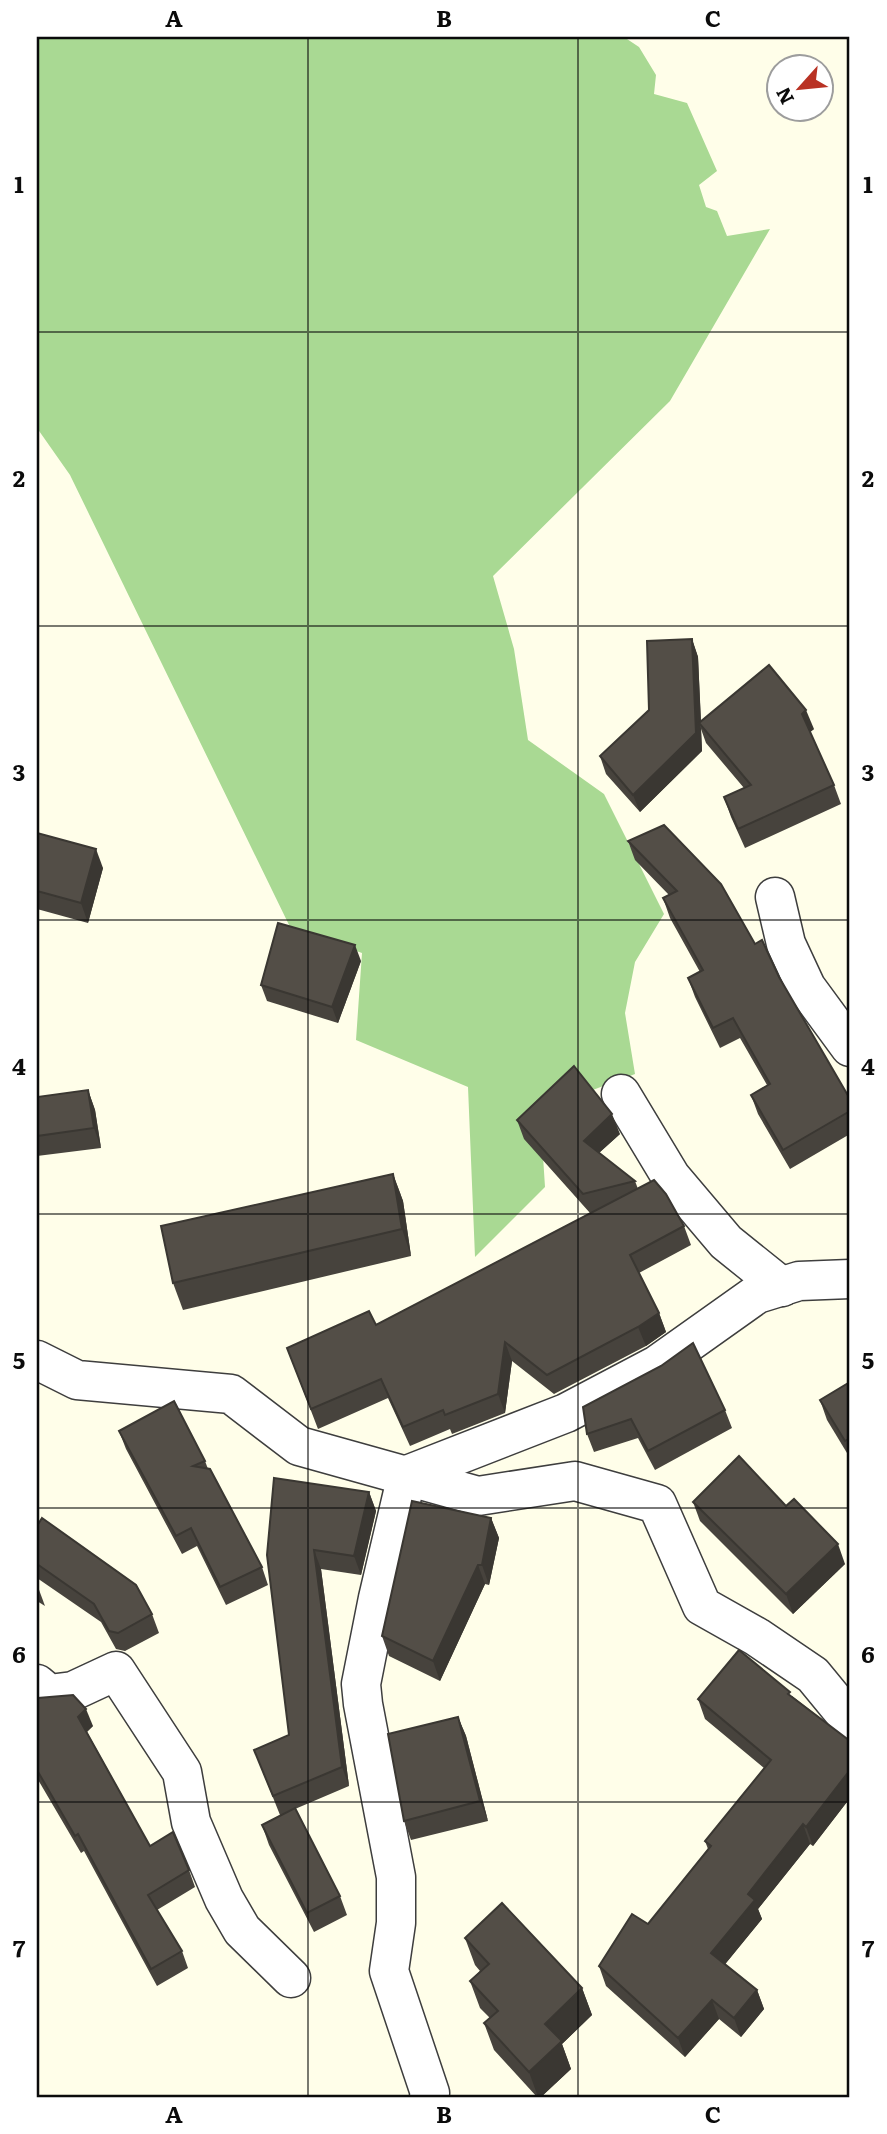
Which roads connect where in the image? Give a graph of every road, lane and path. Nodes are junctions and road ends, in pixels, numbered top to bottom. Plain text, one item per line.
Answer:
1 (775, 897) dead end
2 (850, 1047) edge
3 (621, 1094) dead end
4 (850, 1279) edge
5 (782, 1287) junction
6 (37, 1360) edge
7 (407, 1475) junction
8 (37, 1684) edge
9 (850, 1720) edge
10 (291, 1978) dead end
11 (429, 2097) edge

1 - 2 street
3 - 5 street
4 - 5 street
5 - 7 street
6 - 7 street
7 - 9 street
7 - 11 street
8 - 10 street

